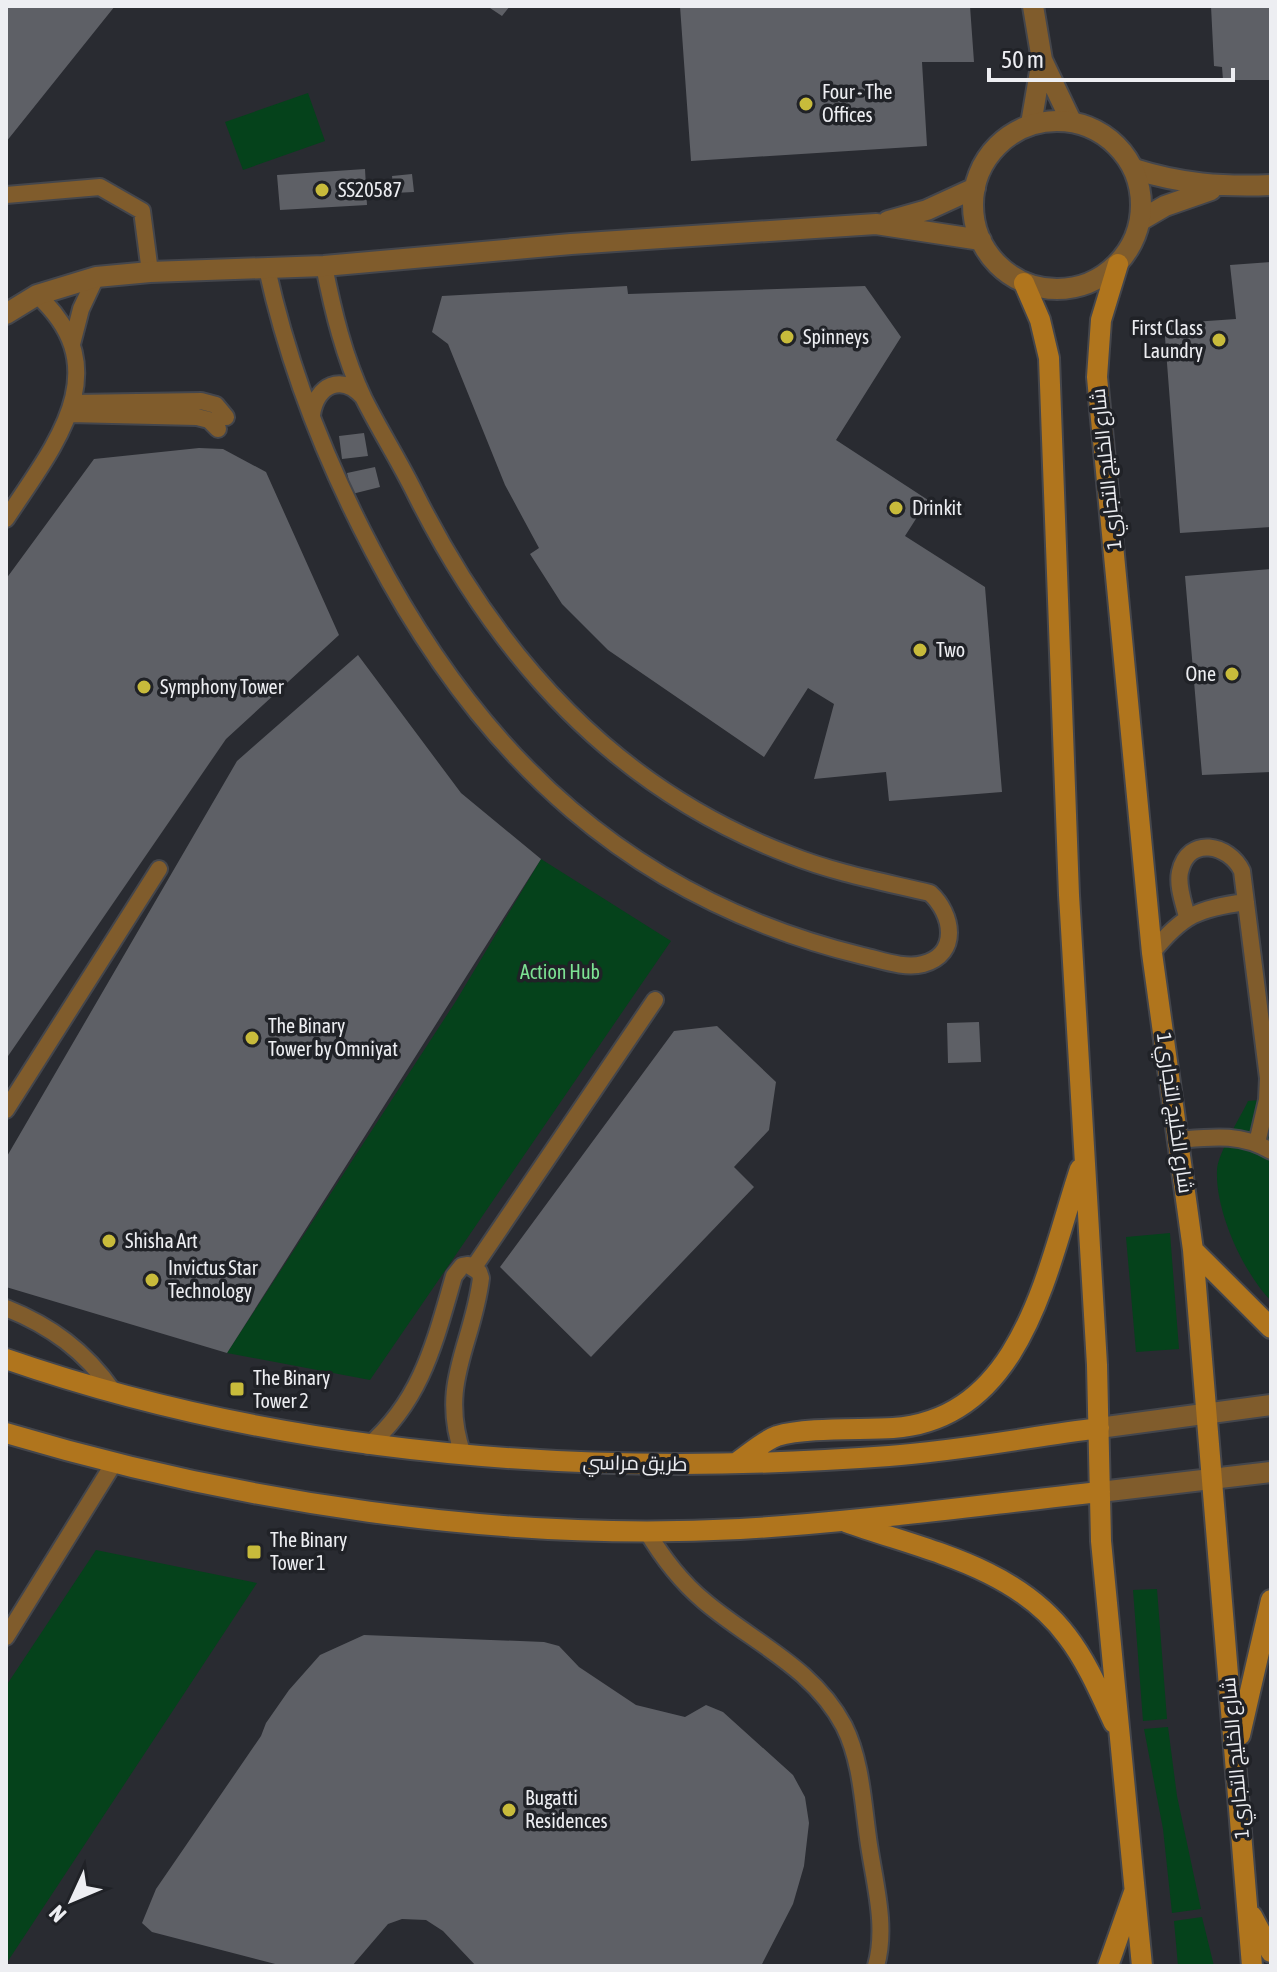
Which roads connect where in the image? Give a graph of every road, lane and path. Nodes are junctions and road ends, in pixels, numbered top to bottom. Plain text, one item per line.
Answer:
1 (1033, 6) edge
2 (1042, 60) junction
3 (1071, 121) junction
4 (1031, 124) junction
5 (1134, 169) junction
6 (1271, 185) edge
7 (1219, 187) junction
8 (975, 188) junction
9 (6, 195) edge
10 (1141, 220) junction
11 (876, 224) junction
12 (981, 240) junction
13 (1118, 264) junction
14 (324, 266) junction
15 (267, 269) junction
16 (150, 272) junction
17 (96, 277) junction
18 (1024, 283) junction
19 (37, 295) junction
20 (6, 314) edge
21 (72, 344) junction
22 (364, 398) junction
23 (72, 408) junction
24 (312, 415) junction
25 (222, 423) dead end
26 (6, 519) edge
27 (159, 869) dead end
28 (1246, 902) junction
29 (1187, 917) junction
30 (1152, 953) junction
31 (655, 1000) dead end
32 (6, 1110) edge
33 (1178, 1140) junction
34 (1264, 1147) edge
35 (1083, 1158) junction
36 (1193, 1250) junction
37 (474, 1267) junction
38 (6, 1308) edge
39 (1271, 1328) edge
40 (6, 1359) edge
41 (428, 1362) junction
42 (456, 1370) junction
43 (113, 1391) junction
44 (1271, 1405) edge
45 (1205, 1414) junction
46 (1099, 1428) junction
47 (6, 1433) edge
48 (368, 1446) junction
49 (463, 1455) junction
50 (114, 1463) junction
51 (736, 1463) junction
52 (1271, 1472) edge
53 (1211, 1479) junction
54 (1100, 1492) junction
55 (843, 1521) junction
56 (646, 1530) junction
57 (1271, 1600) edge
58 (6, 1637) edge
59 (1121, 1737) junction
60 (1235, 1754) junction
61 (1136, 1884) junction
62 (1248, 1908) junction
63 (1271, 1952) edge
64 (876, 1966) edge
65 (1108, 1966) edge
66 (1142, 1966) edge
67 (1252, 1966) edge

1 - 2 street
2 - 3 street
2 - 4 street
3 - 4 street
3 - 5 street
4 - 8 street
5 - 7 street
5 - 10 street
6 - 7 street
7 - 10 street
8 - 11 street
8 - 12 street
9 - 16 lane
10 - 13 street
11 - 12 street
11 - 14 street
12 - 18 street
13 - 18 street
13 - 30 main road, شارع الخليج التجاري 1
14 - 15 street
14 - 22 lane
15 - 16 street
15 - 24 lane
16 - 17 street
17 - 19 street
17 - 21 lane
18 - 35 main road
19 - 20 street
19 - 21 lane
21 - 23 lane
22 - 24 lane
22 - 24 lane
23 - 25 lane
23 - 26 lane
27 - 32 lane
28 - 29 lane
28 - 29 lane
28 - 34 lane
29 - 30 lane
30 - 33 main road, شارع الخليج التجاري 1
31 - 37 lane
33 - 34 lane
33 - 36 main road, شارع الخليج التجاري 1
35 - 46 main road
35 - 51 main road
36 - 39 main road
36 - 45 main road, شارع الخليج التجاري 1
37 - 41 lane
37 - 42 lane
38 - 43 lane
40 - 43 main road, طريق مراسي
41 - 42 lane
41 - 48 lane
42 - 49 lane
43 - 48 main road, طريق مراسي
44 - 45 street, طريق مراسي
45 - 46 street, طريق مراسي
45 - 53 main road, شارع الخليج التجاري 1
46 - 51 main road, طريق مراسي
46 - 54 main road
47 - 50 main road
48 - 49 main road, طريق مراسي
49 - 51 main road, طريق مراسي
50 - 56 main road
50 - 58 lane
52 - 53 street
53 - 54 street
53 - 60 main road, شارع الخليج التجاري 1
54 - 55 main road
54 - 59 main road
55 - 56 main road
55 - 59 main road
56 - 64 lane
57 - 60 main road
59 - 61 main road
60 - 62 main road, شارع الخليج التجاري 1
61 - 65 main road
61 - 66 main road
62 - 63 main road
62 - 67 main road, شارع الخليج التجاري 1

